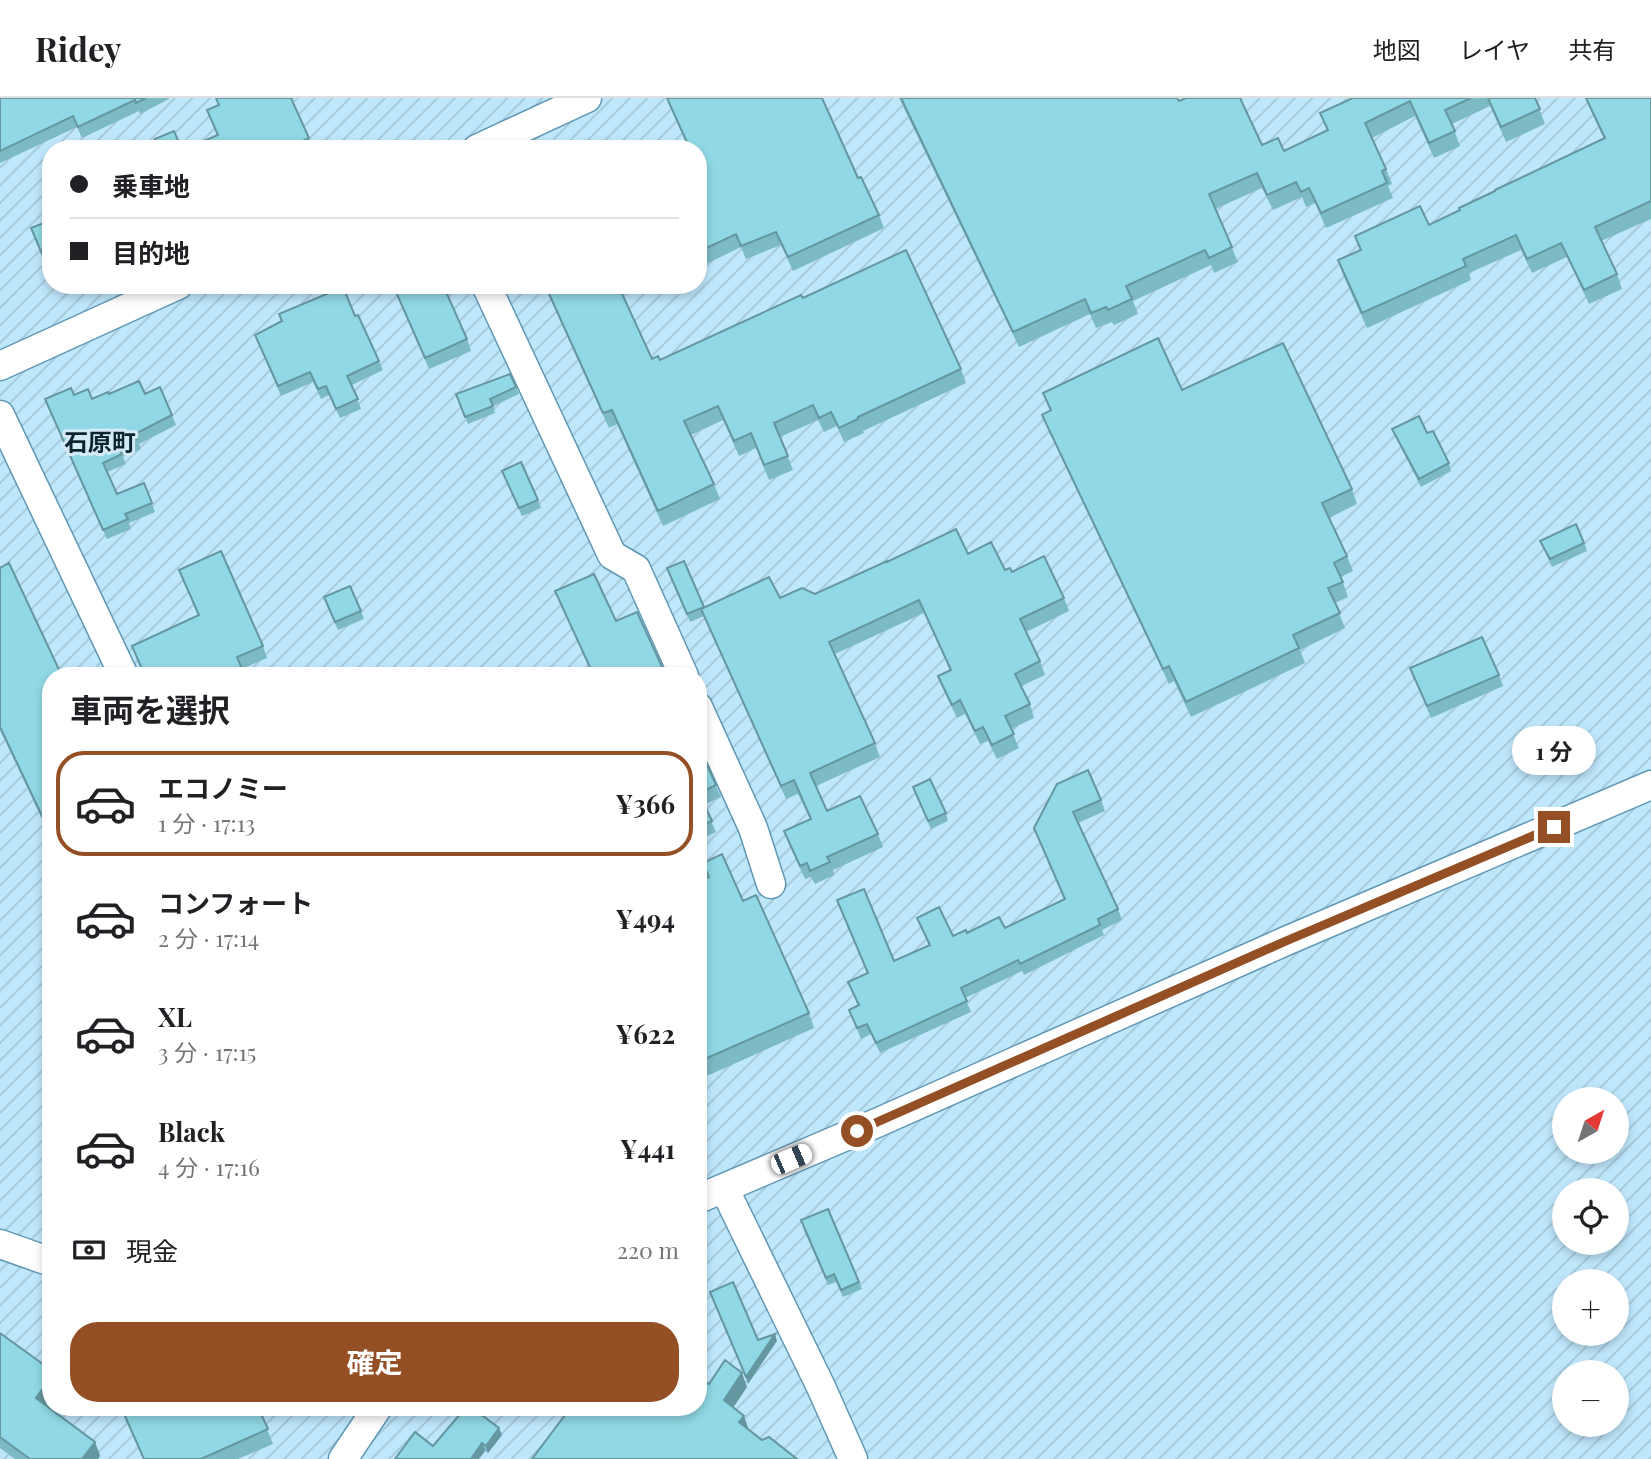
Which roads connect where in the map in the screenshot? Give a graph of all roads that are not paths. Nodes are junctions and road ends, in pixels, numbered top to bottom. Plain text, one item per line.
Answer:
1 (587, 98) edge
2 (496, 140) edge
3 (158, 294) edge
4 (490, 294) edge
5 (0, 366) edge
6 (0, 415) edge
7 (120, 667) edge
8 (680, 667) edge
9 (707, 727) edge
10 (1651, 785) edge
11 (771, 884) dead end
12 (724, 1188) junction
13 (707, 1195) edge
14 (0, 1244) edge
15 (42, 1259) edge
16 (372, 1416) edge
17 (343, 1459) edge
18 (853, 1459) edge

1 - 2 lane
3 - 5 lane
4 - 8 lane
6 - 7 lane
9 - 11 lane
10 - 12 lane
12 - 13 lane
12 - 18 lane
14 - 15 lane
16 - 17 lane

